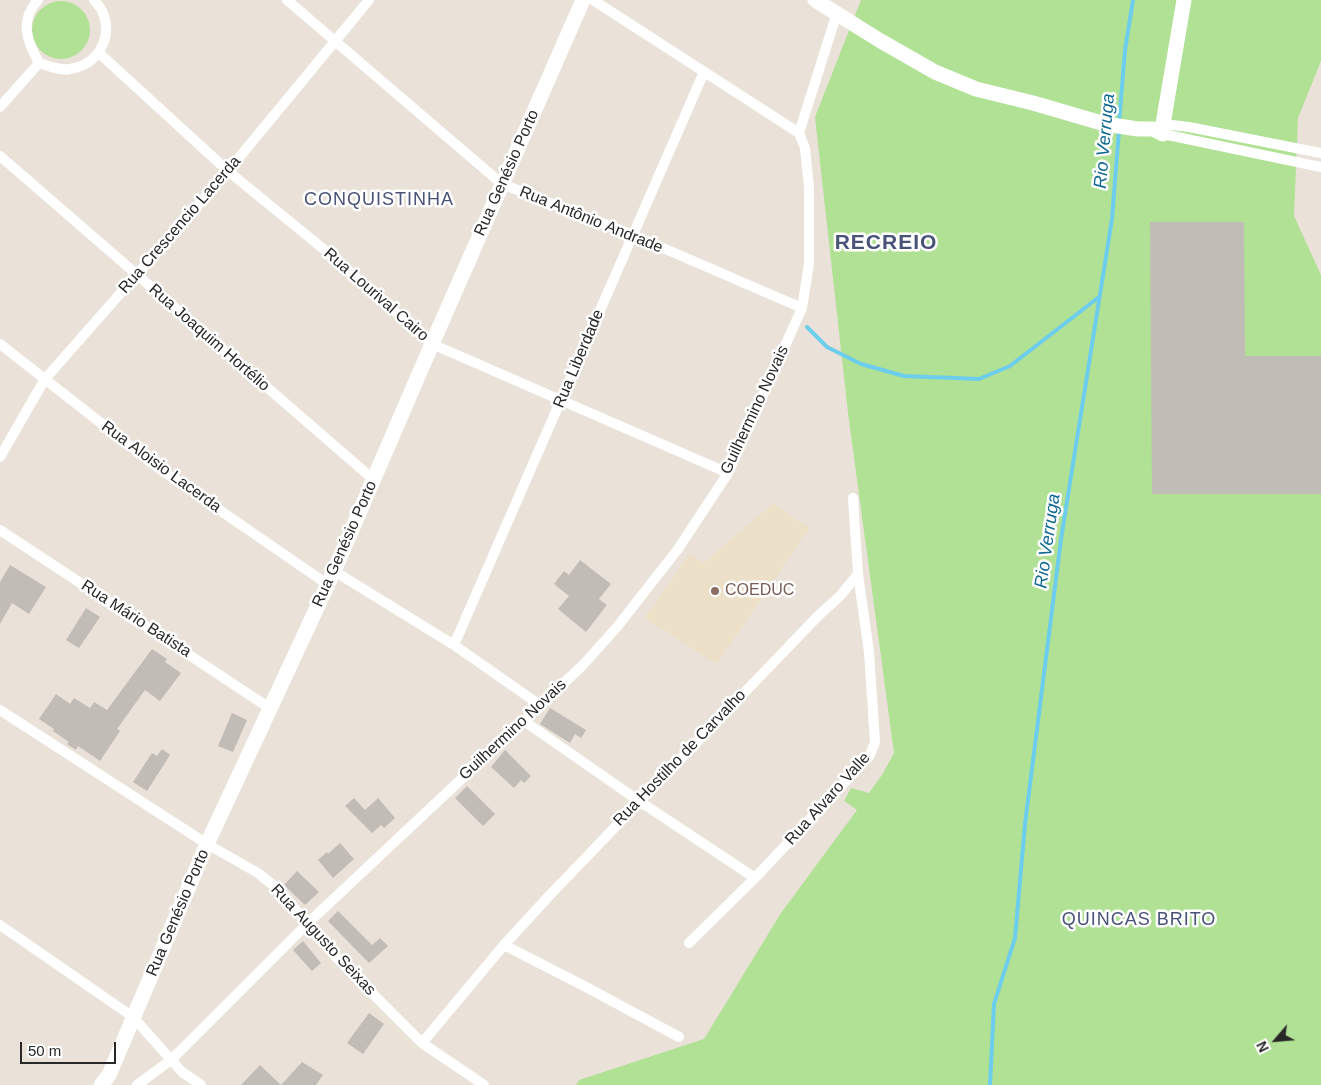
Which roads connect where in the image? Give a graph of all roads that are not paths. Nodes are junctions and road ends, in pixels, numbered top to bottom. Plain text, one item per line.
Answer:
1 (37, 0) edge
2 (94, 0) edge
3 (287, 0) edge
4 (369, 0) edge
5 (584, 0) edge
6 (593, 0) edge
7 (815, 0) edge
8 (1184, 0) edge
9 (837, 14) junction
10 (335, 41) junction
11 (99, 53) junction
12 (39, 63) junction
13 (704, 72) junction
14 (0, 107) edge
15 (1154, 129) junction
16 (798, 133) junction
17 (1321, 153) edge
18 (0, 156) edge
19 (1321, 167) edge
20 (228, 170) junction
21 (502, 184) junction
22 (633, 235) junction
23 (136, 274) junction
24 (802, 308) junction
25 (0, 344) edge
26 (432, 344) junction
27 (45, 379) junction
28 (562, 399) junction
29 (0, 457) edge
30 (728, 474) junction
31 (374, 480) junction
32 (853, 498) dead end
33 (0, 530) edge
34 (858, 574) junction
35 (331, 577) junction
36 (454, 645) junction
37 (540, 705) junction
38 (271, 709) junction
39 (0, 710) edge
40 (524, 721) junction
41 (639, 801) junction
42 (206, 844) junction
43 (755, 878) junction
44 (308, 923) junction
45 (0, 926) edge
46 (689, 943) dead end
47 (504, 945) junction
48 (134, 1017) junction
49 (679, 1037) dead end
50 (422, 1043) junction
51 (171, 1060) junction
52 (101, 1085) edge
53 (137, 1085) edge
54 (201, 1085) edge
55 (484, 1085) edge

1 - 12 street
2 - 11 street
3 - 10 street, Rua Antônio Andrade
4 - 10 street, Rua Crescencio Lacerda
5 - 21 street, Rua Genésio Porto
6 - 13 street
7 - 9 street
8 - 15 street
9 - 15 street
9 - 16 street
10 - 20 street, Rua Crescencio Lacerda
10 - 21 street, Rua Antônio Andrade
11 - 12 street
11 - 20 street, Rua Lourival Cairo
12 - 14 street
13 - 16 street
13 - 22 street, Rua Liberdade
15 - 17 street
15 - 19 street
16 - 24 street, Guilhermino Novais
18 - 23 street, Rua Joaquim Hortélio
20 - 23 street, Rua Crescencio Lacerda
20 - 26 street, Rua Lourival Cairo
21 - 22 street, Rua Antônio Andrade
21 - 26 street, Rua Genésio Porto
22 - 24 street, Rua Antônio Andrade
22 - 28 street, Rua Liberdade
23 - 27 street, Rua Crescencio Lacerda
23 - 31 street, Rua Joaquim Hortélio
24 - 30 street, Guilhermino Novais
25 - 27 street, Rua Aloisio Lacerda
26 - 28 street, Rua Lourival Cairo
26 - 31 street, Rua Genésio Porto
27 - 29 street, Rua Crescencio Lacerda
27 - 35 street, Rua Aloisio Lacerda
28 - 30 street, Rua Lourival Cairo
28 - 36 street, Rua Liberdade
30 - 37 street, Guilhermino Novais
31 - 35 street, Rua Genésio Porto
32 - 34 street, Rua Alvaro Valle
33 - 38 street, Rua Mário Batista
34 - 41 street, Rua Hostilho de Carvalho
34 - 43 street, Rua Alvaro Valle
35 - 36 street, Rua Aloisio Lacerda
35 - 38 street, Rua Genésio Porto
36 - 37 street, Rua Aloisio Lacerda
37 - 40 street, Guilhermino Novais
38 - 42 street, Rua Genésio Porto
39 - 42 street, Rua Augusto Seixas
40 - 41 street
40 - 44 street, Guilhermino Novais
41 - 43 street
41 - 47 street, Rua Hostilho de Carvalho
42 - 44 street, Rua Augusto Seixas
42 - 48 street, Rua Genésio Porto
43 - 46 street, Rua Alvaro Valle
44 - 50 street, Rua Augusto Seixas
44 - 51 street, Guilhermino Novais
45 - 48 street
47 - 49 street
47 - 50 street, Rua Hostilho de Carvalho
48 - 51 street
48 - 52 street, Rua Genésio Porto
50 - 55 street, Rua Augusto Seixas
51 - 53 street, Guilhermino Novais
51 - 54 street

